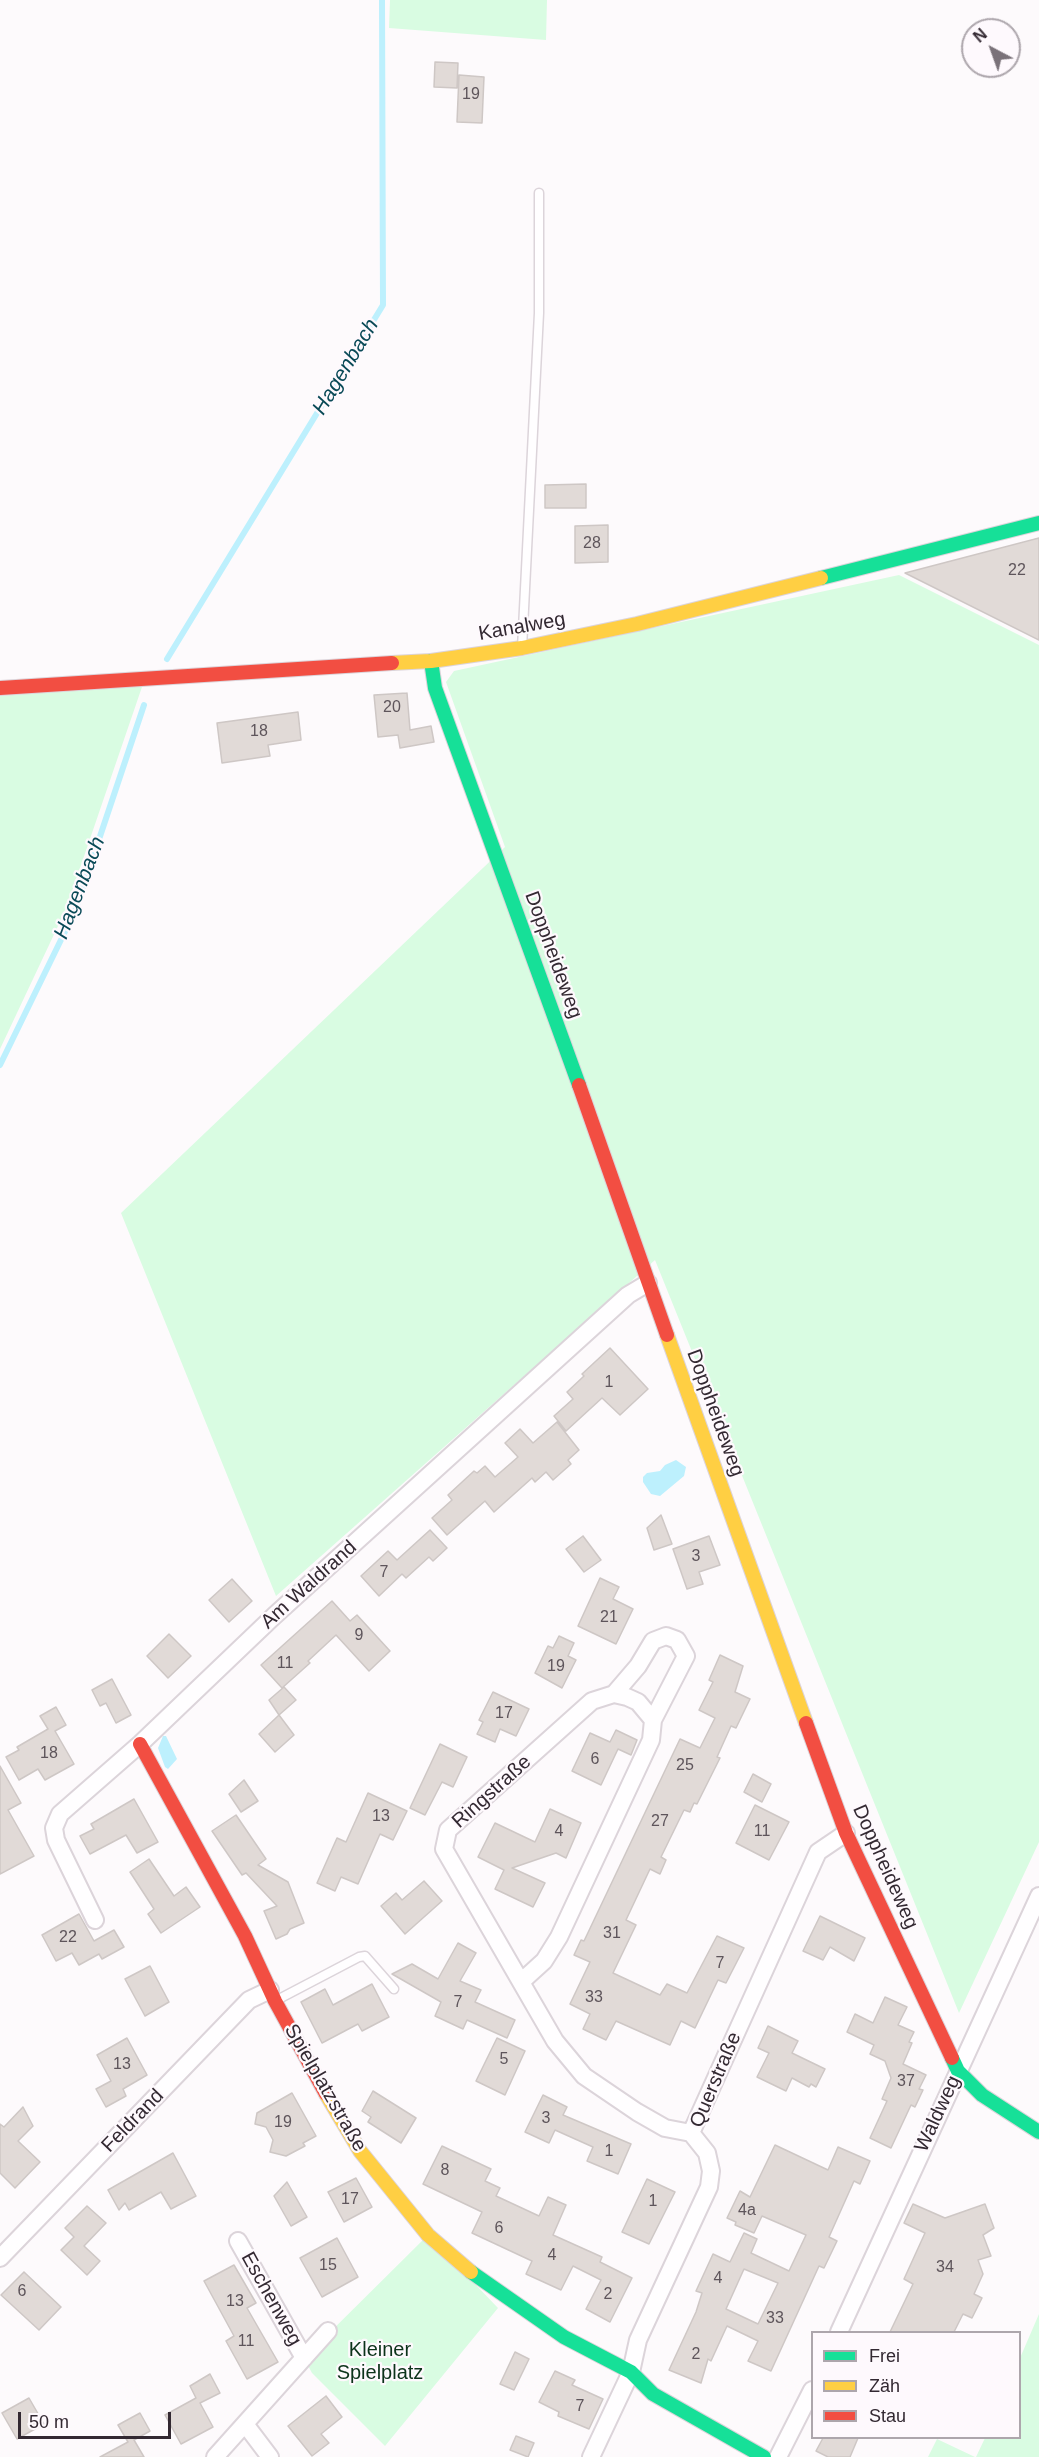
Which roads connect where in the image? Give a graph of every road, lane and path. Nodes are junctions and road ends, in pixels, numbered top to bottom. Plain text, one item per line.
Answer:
1 (539, 193) dead end
2 (1039, 523) edge
3 (522, 648) junction
4 (431, 662) junction
5 (0, 688) edge
6 (648, 1283) junction
7 (614, 1694) junction
8 (653, 1720) junction
9 (140, 1744) junction
10 (846, 1833) junction
11 (1039, 1896) edge
12 (95, 1920) dead end
13 (522, 1981) junction
14 (394, 1989) dead end
15 (273, 1996) junction
16 (958, 2071) junction
17 (1039, 2132) edge
18 (691, 2133) junction
19 (238, 2241) dead end
20 (0, 2258) edge
21 (328, 2331) dead end
22 (838, 2331) edge
23 (304, 2358) junction
24 (631, 2372) junction
25 (811, 2394) edge
26 (245, 2424) junction
27 (215, 2457) edge
28 (270, 2457) edge
29 (591, 2457) edge
30 (764, 2457) edge
31 (778, 2457) edge

1 - 3 lane
2 - 3 street, Kanalweg
3 - 4 street, Kanalweg
4 - 5 street, Kanalweg
4 - 6 street, Doppheideweg
6 - 9 street, Am Waldrand
6 - 10 street, Doppheideweg
7 - 8 street
7 - 8 street, Ringstraße
7 - 13 street, Ringstraße
8 - 13 street, Ringstraße
9 - 12 street, Am Waldrand
9 - 15 street, Spielplatzstraße
10 - 16 street, Doppheideweg
10 - 18 street, Querstraße
11 - 16 street, Waldweg
13 - 18 street, Ringstraße
14 - 15 lane
15 - 20 street, Feldrand
15 - 24 street, Spielplatzstraße
16 - 17 street, Doppheideweg
16 - 22 street, Waldweg
18 - 24 street, Querstraße
19 - 23 street, Eschenweg
21 - 23 street, Eschenweg
23 - 26 street, Eschenweg
24 - 29 street
24 - 30 street, Spielplatzstraße
25 - 31 street
26 - 27 street, Eschenweg
26 - 28 street

